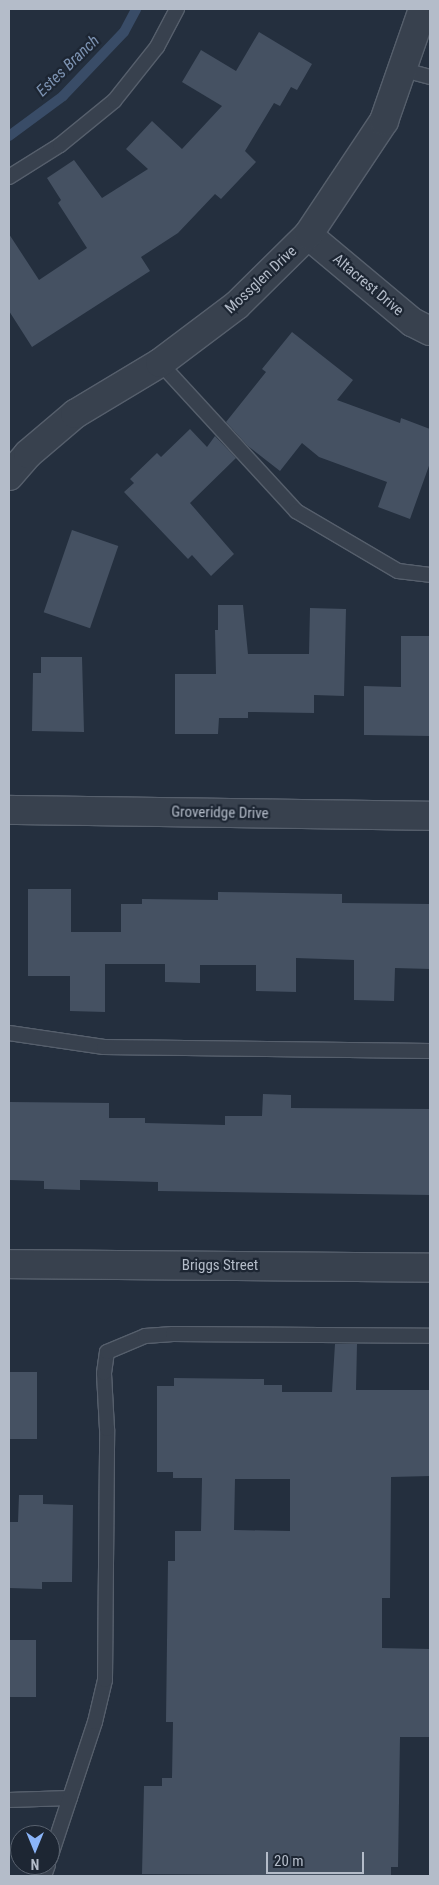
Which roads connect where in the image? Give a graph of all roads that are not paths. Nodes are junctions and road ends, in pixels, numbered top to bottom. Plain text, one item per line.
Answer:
1 (177, 9) edge
2 (423, 9) edge
3 (404, 70) junction
4 (430, 77) edge
5 (9, 177) edge
6 (308, 235) junction
7 (430, 331) edge
8 (160, 363) junction
9 (9, 476) edge
10 (430, 575) edge
11 (9, 810) edge
12 (430, 816) edge
13 (9, 1033) edge
14 (430, 1051) edge
15 (9, 1264) edge
16 (430, 1268) edge
17 (430, 1336) edge
18 (70, 1798) junction
19 (9, 1800) edge
20 (60, 1828) edge

1 - 5 lane
2 - 3 street, Mossglen Drive
3 - 4 lane
3 - 6 street, Mossglen Drive
6 - 7 street, Altacrest Drive
6 - 8 street, Mossglen Drive
8 - 9 street, Mossglen Drive
8 - 10 lane
11 - 12 street, Groveridge Drive
13 - 14 lane
15 - 16 street, Briggs Street
17 - 18 lane
18 - 19 lane
18 - 20 lane

